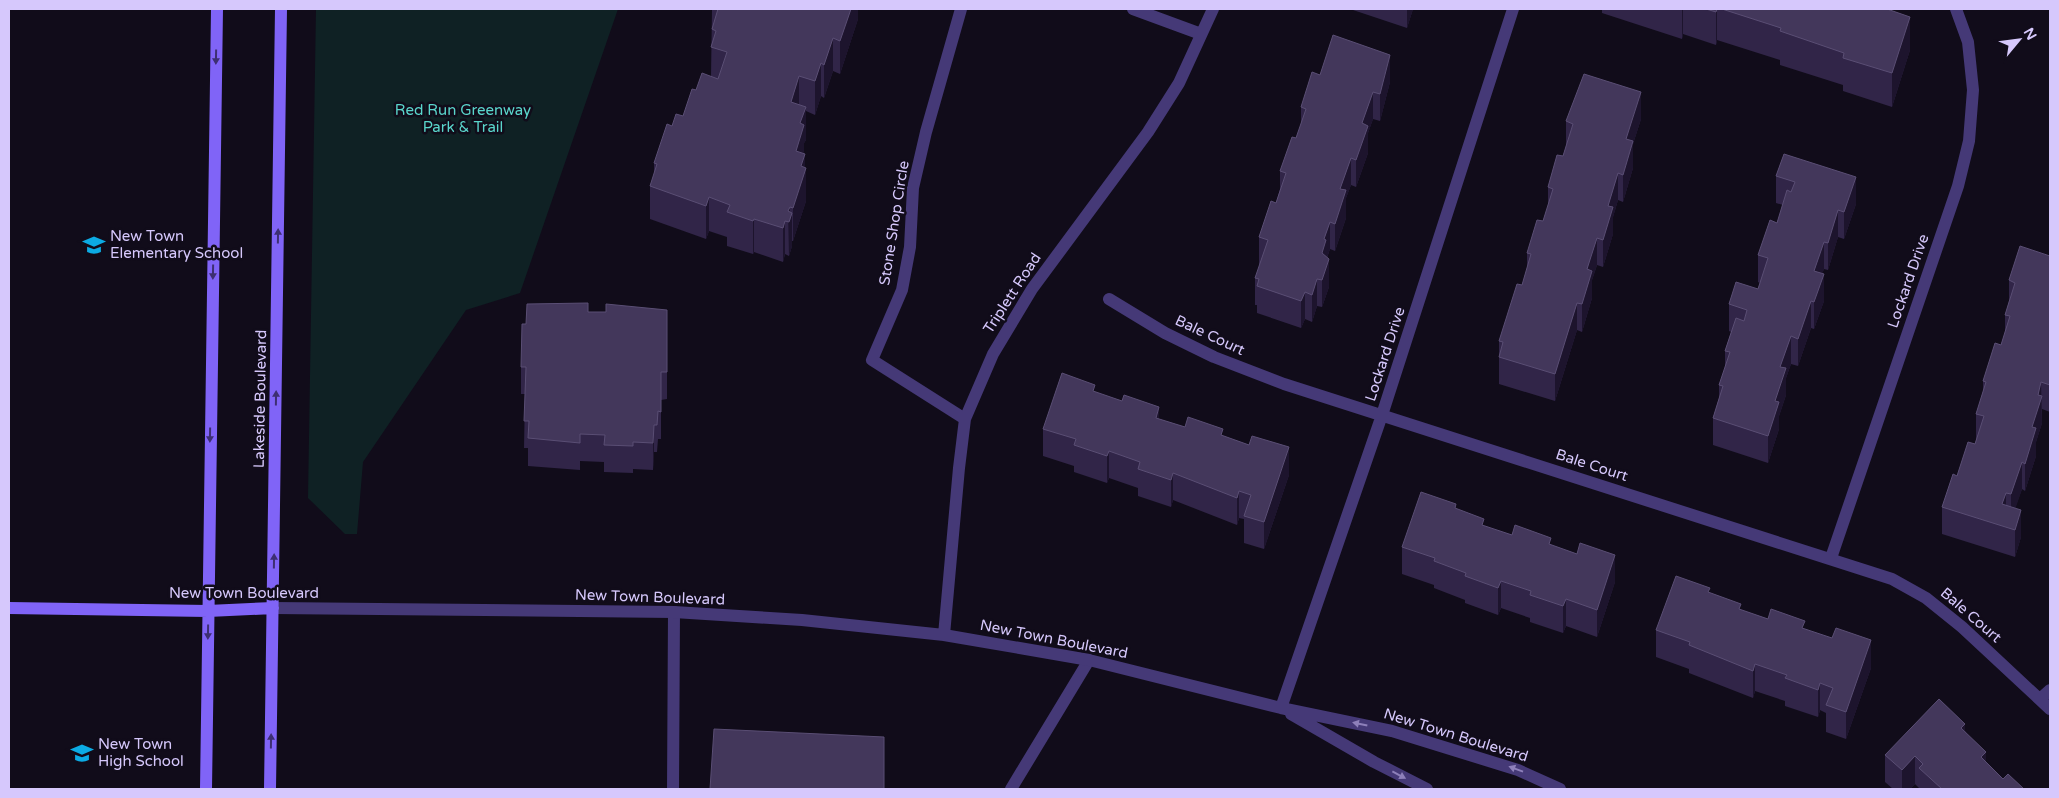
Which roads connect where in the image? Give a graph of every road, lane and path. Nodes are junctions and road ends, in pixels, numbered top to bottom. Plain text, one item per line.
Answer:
1 (216, 9) edge
2 (281, 9) edge
3 (961, 9) edge
4 (1133, 9) edge
5 (1213, 9) edge
6 (1513, 9) edge
7 (1956, 9) edge
8 (1201, 34) junction
9 (1109, 299) dead end
10 (1382, 415) junction
11 (965, 419) junction
12 (1831, 558) junction
13 (9, 608) edge
14 (273, 608) junction
15 (208, 610) junction
16 (674, 612) junction
17 (944, 635) junction
18 (1089, 660) junction
19 (2050, 690) edge
20 (2040, 700) junction
21 (1281, 708) junction
22 (2050, 710) edge
23 (206, 789) edge
24 (270, 789) edge
25 (673, 789) edge
26 (1010, 789) edge
27 (1427, 789) edge
28 (1560, 789) edge

1 -> 15 main road
14 -> 2 main road, Lakeside Boulevard
3 - 11 street, Stone Shop Circle
4 - 8 street
5 - 8 street, Triplett Road
6 - 10 street, Lockard Drive
7 - 12 street, Lockard Drive
8 - 11 street, Triplett Road
9 - 10 street, Bale Court
10 - 12 street, Bale Court
10 - 21 street, Lockard Drive
11 - 17 street, Triplett Road
12 - 20 street, Bale Court
13 - 15 main road, New Town Boulevard
14 - 15 main road, New Town Boulevard
14 - 16 street, New Town Boulevard
24 -> 14 main road, Lakeside Boulevard
15 -> 23 main road
16 - 17 street, New Town Boulevard
16 - 25 street
17 - 18 street, New Town Boulevard
18 - 21 street, New Town Boulevard
18 - 26 street
19 - 20 street
20 - 22 street, Bale Court
21 -> 27 street, New Town Boulevard
28 -> 21 street, New Town Boulevard

